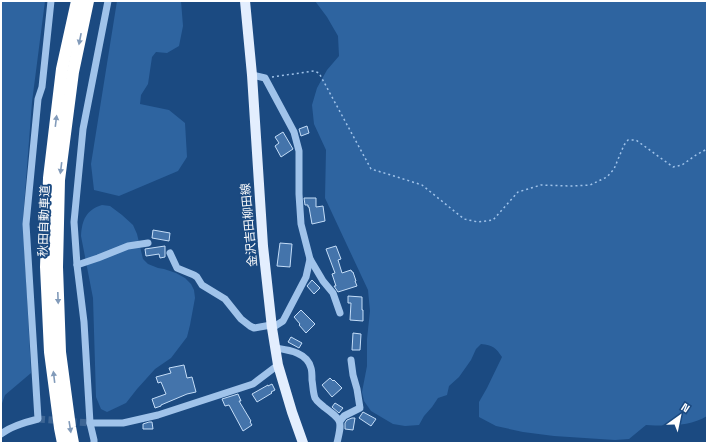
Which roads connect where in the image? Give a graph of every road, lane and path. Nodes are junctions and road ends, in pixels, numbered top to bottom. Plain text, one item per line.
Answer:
1 (51, 1) edge
2 (77, 1) edge
3 (88, 1) edge
4 (108, 1) edge
5 (245, 1) edge
6 (252, 75) junction
7 (265, 78) junction
8 (707, 149) edge
9 (148, 243) dead end
10 (170, 253) dead end
11 (310, 259) junction
12 (77, 265) junction
13 (340, 313) dead end
14 (272, 326) junction
15 (275, 348) junction
16 (351, 360) dead end
17 (278, 365) junction
18 (340, 421) junction
19 (90, 423) junction
20 (1, 434) edge
21 (63, 443) edge
22 (73, 443) edge
23 (94, 443) edge
24 (303, 443) edge
25 (337, 443) edge

1 - 20 street
21 -> 2 highway, 秋田自動車道
3 -> 22 highway, 秋田自動車道
4 - 12 street
5 - 6 main road, 金沢吉田柳田線
6 - 7 street
6 - 14 main road, 金沢吉田柳田線
7 - 8 path
7 - 11 street
9 - 12 street
10 - 14 street
11 - 13 street
11 - 14 street
12 - 19 street
14 - 15 main road, 金沢吉田柳田線
15 - 17 main road, 金沢吉田柳田線
15 - 18 street
16 - 18 street
17 - 19 street
17 - 24 main road, 金沢吉田柳田線
18 - 25 street
19 - 23 street

